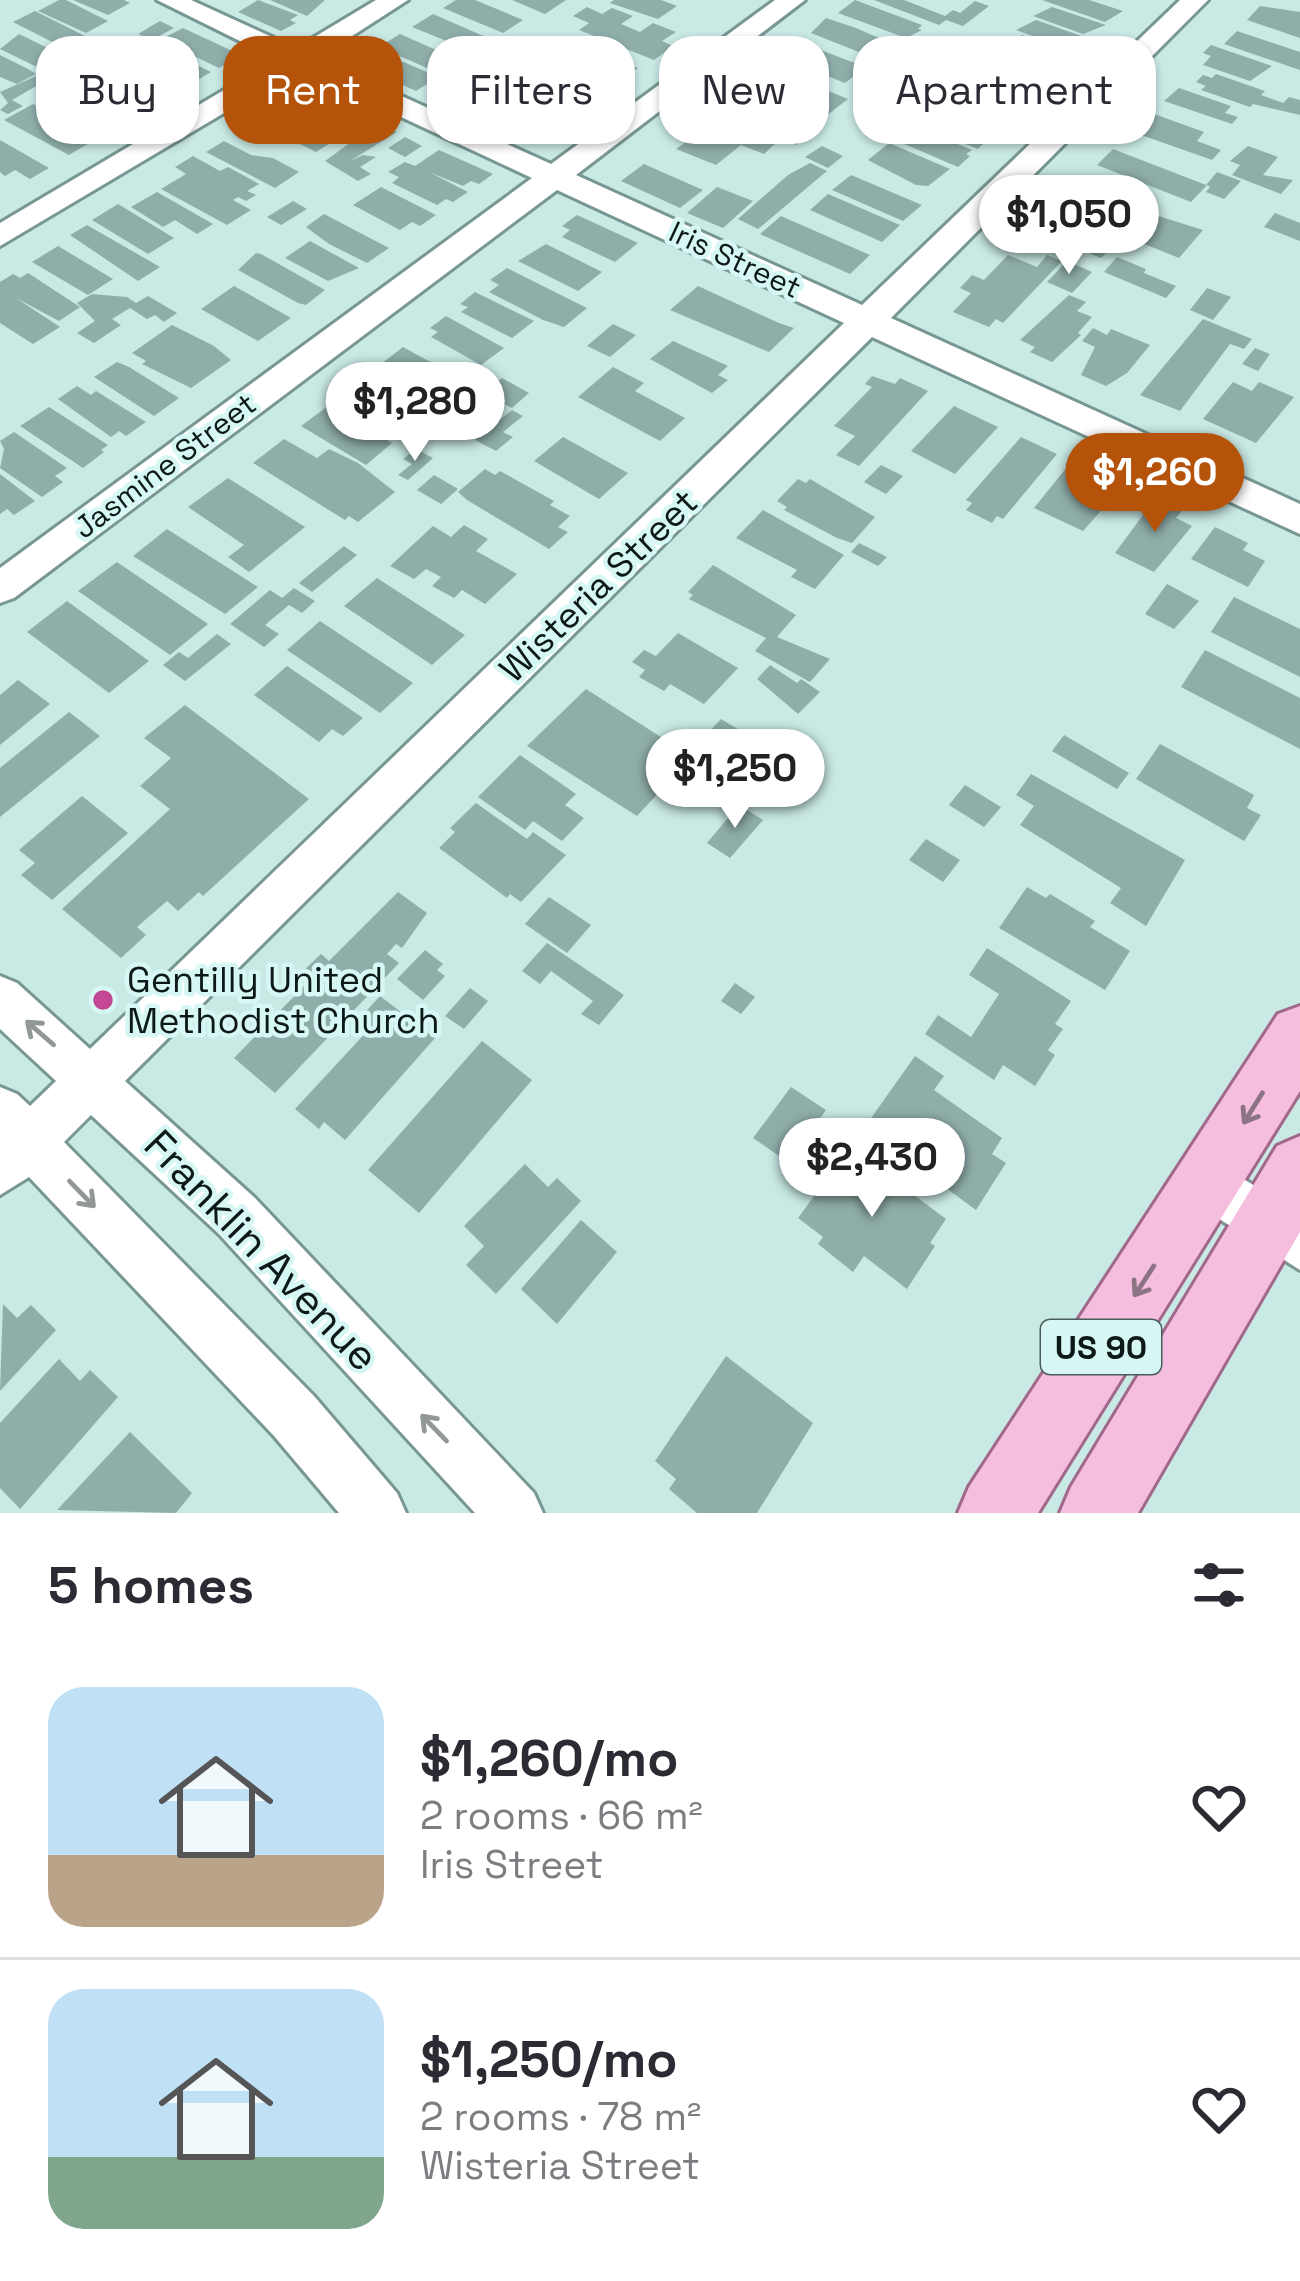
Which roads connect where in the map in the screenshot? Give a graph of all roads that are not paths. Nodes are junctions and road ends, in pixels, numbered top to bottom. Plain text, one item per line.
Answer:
1 (170, 0) edge
2 (394, 0) edge
3 (792, 0) edge
4 (1195, 0) edge
5 (249, 36) edge
6 (334, 36) edge
7 (223, 102) edge
8 (403, 107) edge
9 (554, 177) junction
10 (0, 236) edge
11 (868, 321) junction
12 (1300, 520) edge
13 (0, 588) edge
14 (0, 998) edge
15 (1300, 1035) edge
16 (93, 1079) junction
17 (10, 1140) edge
18 (1207, 1182) junction
19 (1289, 1212) edge
20 (377, 1513) edge
21 (514, 1513) edge
22 (995, 1513) edge
23 (1097, 1513) edge

1 - 5 street, Iris Street
2 - 6 street
3 - 9 street, Jasmine Street
4 - 11 street, Wisteria Street
7 - 10 street
8 - 9 street, Iris Street
9 - 11 street, Iris Street
9 - 13 street, Jasmine Street
11 - 12 street, Iris Street
11 - 16 street, Wisteria Street
16 -> 14 street, Franklin Avenue
15 -> 18 main road, US 90
16 - 17 street, Wisteria Street
21 -> 16 street, Franklin Avenue
17 -> 20 street
18 - 19 street
18 -> 22 main road, US 90
19 - 23 main road, US 90

